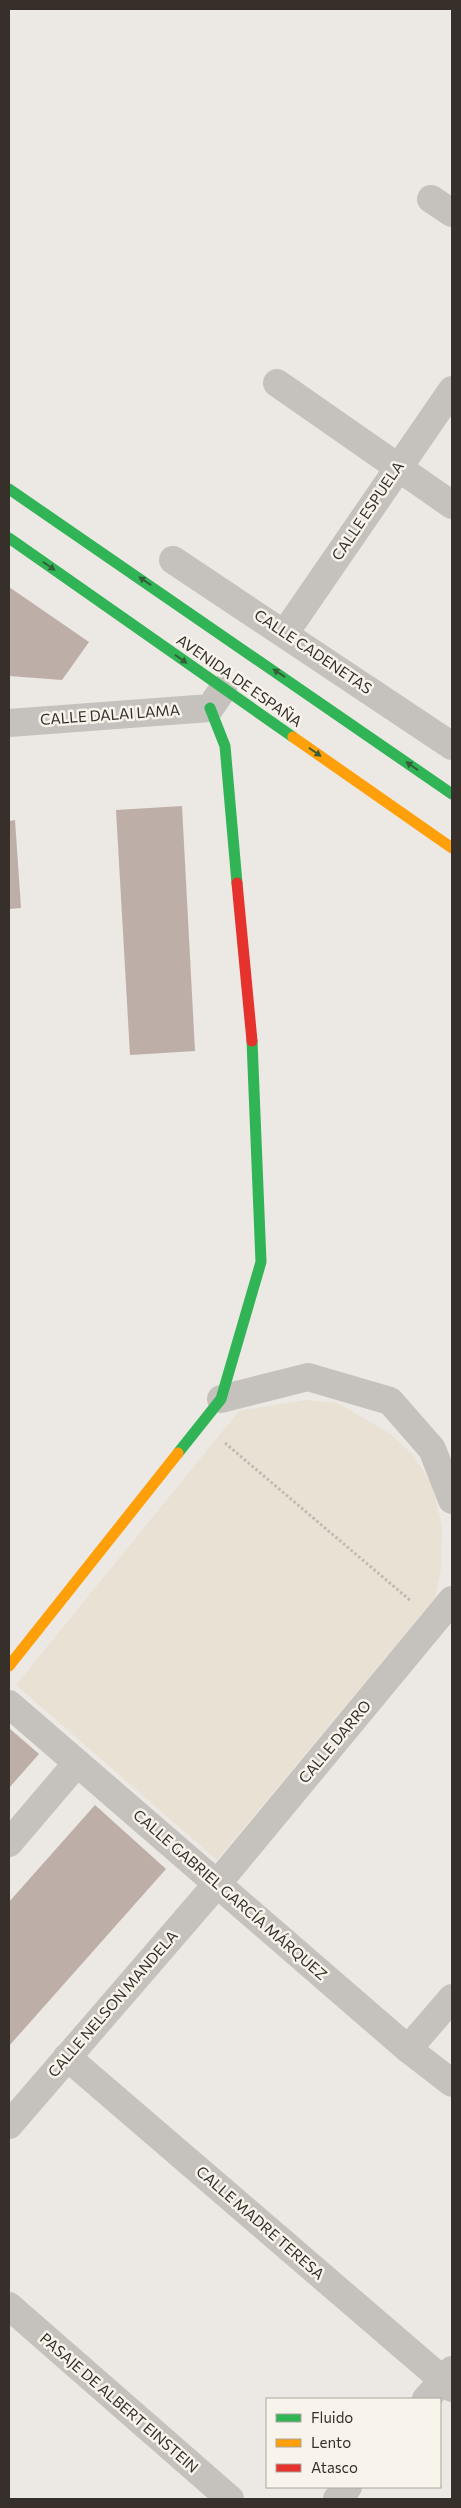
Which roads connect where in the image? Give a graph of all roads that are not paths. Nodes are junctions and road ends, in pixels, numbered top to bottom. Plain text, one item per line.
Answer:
1 (277, 383) dead end
2 (452, 390) edge
3 (398, 467) junction
4 (9, 488) edge
5 (452, 505) edge
6 (9, 538) edge
7 (173, 560) dead end
8 (285, 633) junction
9 (217, 698) junction
10 (9, 723) edge
11 (452, 746) edge
12 (452, 794) edge
13 (452, 848) edge
14 (221, 1398) junction
15 (452, 1500) edge
16 (447, 1600) edge
17 (9, 1666) edge
18 (9, 1704) edge
19 (77, 1762) junction
20 (9, 1843) edge
21 (217, 1884) junction
22 (452, 1998) edge
23 (408, 2049) junction
24 (67, 2057) junction
25 (452, 2083) edge
26 (9, 2125) edge
27 (9, 2306) edge
28 (443, 2384) edge
29 (347, 2488) edge
30 (230, 2499) edge
31 (337, 2499) edge

1 - 3 street
2 - 3 street, CALLE ESPUELA
3 - 5 street
3 - 8 street, CALLE ESPUELA
12 -> 4 main road, AVENIDA DE ESPAÑA
6 -> 9 main road, AVENIDA DE ESPAÑA
7 - 8 street, CALLE CADENETAS
8 - 11 street, CALLE CADENETAS
9 - 10 street, CALLE DALAI LAMA
9 -> 13 main road, AVENIDA DE ESPAÑA
9 - 14 main road
14 - 15 street
14 - 17 main road
16 - 21 street, CALLE DARRO
18 - 19 street, CALLE GABRIEL GARCÍA MÁRQUEZ
19 - 20 street
19 - 21 street, CALLE GABRIEL GARCÍA MÁRQUEZ
21 - 23 street, CALLE GABRIEL GARCÍA MÁRQUEZ
21 - 24 street, CALLE NELSON MANDELA
22 - 23 street
23 - 25 street, CALLE GABRIEL GARCÍA MÁRQUEZ
24 - 26 street, CALLE NELSON MANDELA
24 - 28 street, CALLE MADRE TERESA
27 - 30 street, PASAJE DE ALBERT EINSTEIN
29 - 31 street

